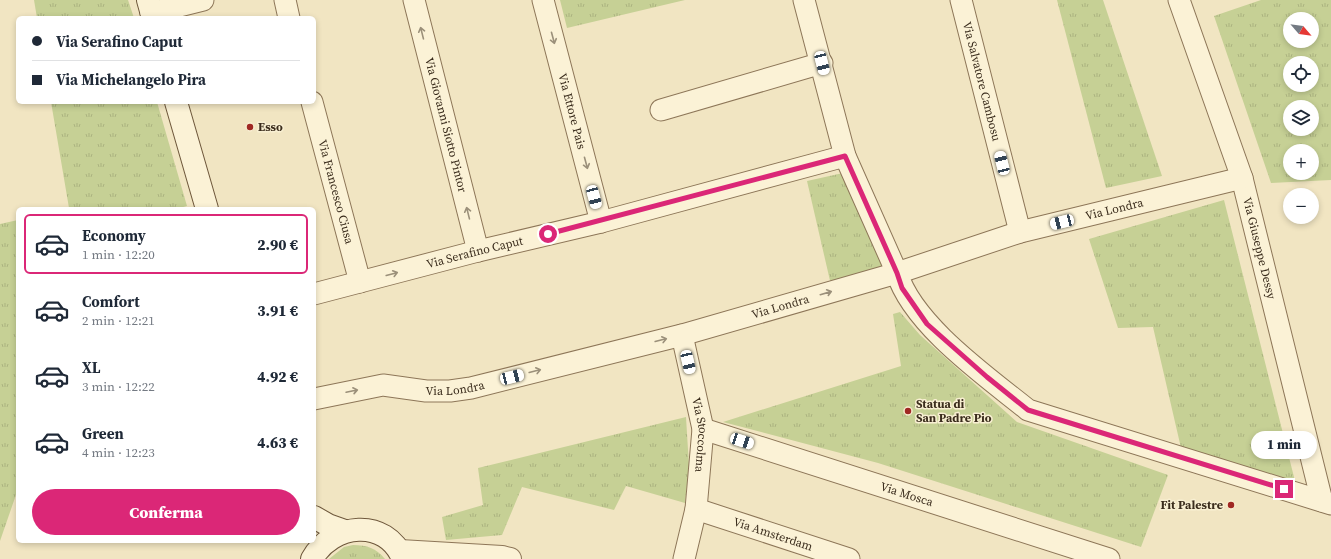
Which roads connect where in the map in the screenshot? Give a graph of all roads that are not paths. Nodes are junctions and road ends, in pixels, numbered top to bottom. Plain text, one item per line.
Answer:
1 (203, 0) edge
2 (285, 0) edge
3 (414, 0) edge
4 (543, 0) edge
5 (804, 0) edge
6 (961, 0) edge
7 (1179, 0) edge
8 (150, 10) edge
9 (289, 16) edge
10 (822, 63) junction
11 (177, 104) edge
12 (313, 104) edge
13 (661, 110) dead end
14 (845, 156) junction
15 (1242, 178) junction
16 (206, 207) edge
17 (601, 222) junction
18 (1020, 232) junction
19 (478, 251) junction
20 (897, 273) junction
21 (360, 282) junction
22 (316, 293) edge
23 (682, 335) junction
24 (316, 399) edge
25 (704, 429) junction
26 (1326, 502) edge
27 (696, 509) junction
28 (316, 518) edge
29 (345, 531) junction
30 (307, 543) edge
31 (401, 555) edge
32 (311, 559) edge
33 (510, 559) edge
34 (684, 559) edge
35 (849, 559) edge
36 (1110, 559) edge

1 - 8 street
2 - 9 street
19 -> 3 street, Via Giovanni Siotto Pintor
4 -> 17 street, Via Ettore Pais
5 - 10 street
6 - 18 street, Via Salvatore Cambosu
7 - 15 street, Via Giuseppe Dessy
10 - 13 street
10 - 14 street
11 - 16 main road
12 - 21 street, Via Francesco Ciusa
14 - 17 street, Via Serafino Caput
14 - 20 street
15 - 18 street, Via Londra
15 - 26 street, Via Giuseppe Dessy
17 - 19 street, Via Serafino Caput
18 - 20 street, Via Londra
21 -> 19 street, Via Serafino Caput
23 -> 20 street, Via Londra
20 - 26 street
21 - 22 street, Via Serafino Caput
24 -> 23 street, Via Londra
23 - 25 street, Via Stoccolma
25 - 27 street, Via Stoccolma
25 - 36 street, Via Mosca
27 - 34 street, Via Stoccolma
27 - 35 street, Via Amsterdam
28 - 29 main road
29 - 31 main road
29 - 32 main road
30 - 32 main road
31 - 33 main road

